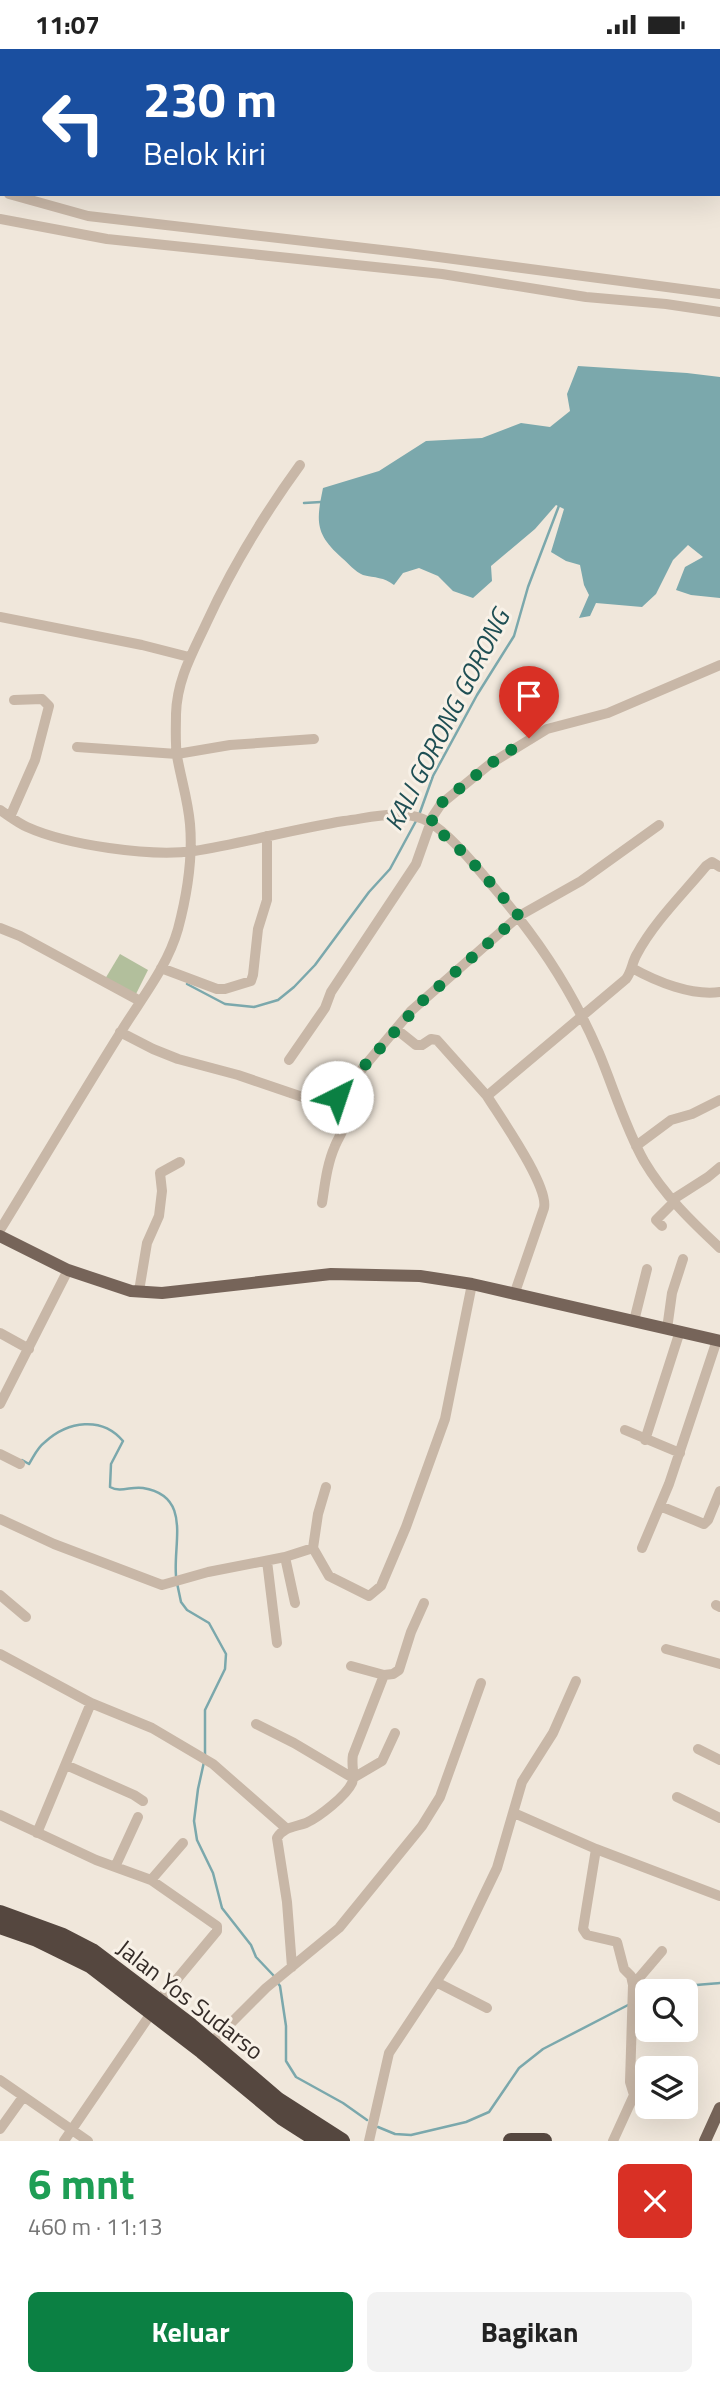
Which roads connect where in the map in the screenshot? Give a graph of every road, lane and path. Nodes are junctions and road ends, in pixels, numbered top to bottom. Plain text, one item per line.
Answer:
1 (16, 196) edge
2 (0, 219) edge
3 (720, 294) edge
4 (720, 312) edge
5 (300, 465) dead end
6 (0, 617) edge
7 (720, 665) edge
8 (185, 666) junction
9 (14, 700) dead end
10 (314, 739) dead end
11 (77, 747) dead end
12 (177, 754) junction
13 (0, 810) edge
14 (10, 817) junction
15 (428, 822) junction
16 (659, 825) dead end
17 (267, 837) junction
18 (192, 851) junction
19 (720, 867) edge
20 (519, 916) junction
21 (0, 928) edge
22 (632, 968) junction
23 (160, 971) junction
24 (720, 992) edge
25 (140, 1002) junction
26 (582, 1016) junction
27 (396, 1029) junction
28 (120, 1032) junction
29 (289, 1060) dead end
30 (487, 1096) junction
31 (720, 1100) edge
32 (330, 1107) junction
33 (636, 1146) junction
34 (180, 1162) dead end
35 (720, 1167) edge
36 (673, 1201) junction
37 (322, 1203) dead end
38 (662, 1226) dead end
39 (0, 1230) edge
40 (0, 1236) edge
41 (720, 1248) edge
42 (683, 1259) dead end
43 (647, 1269) dead end
44 (68, 1270) junction
45 (472, 1284) junction
46 (139, 1291) junction
47 (514, 1295) junction
48 (634, 1321) junction
49 (673, 1330) junction
50 (0, 1333) edge
51 (719, 1340) edge
52 (29, 1349) junction
53 (2, 1398) edge
54 (625, 1430) dead end
55 (645, 1440) junction
56 (680, 1453) junction
57 (0, 1454) edge
58 (20, 1464) dead end
59 (326, 1487) dead end
60 (720, 1491) edge
61 (660, 1506) junction
62 (0, 1519) edge
63 (313, 1548) junction
64 (642, 1548) dead end
65 (285, 1557) junction
66 (267, 1561) junction
67 (0, 1595) edge
68 (295, 1603) dead end
69 (424, 1603) dead end
70 (26, 1617) dead end
71 (277, 1643) dead end
72 (666, 1649) dead end
73 (0, 1654) edge
74 (720, 1664) edge
75 (351, 1666) dead end
76 (384, 1675) junction
77 (576, 1681) dead end
78 (481, 1683) dead end
79 (90, 1703) junction
80 (256, 1724) dead end
81 (395, 1733) dead end
82 (698, 1749) dead end
83 (720, 1760) edge
84 (65, 1765) junction
85 (354, 1777) junction
86 (677, 1797) dead end
87 (143, 1801) dead end
88 (514, 1814) junction
89 (0, 1815) edge
90 (138, 1817) dead end
91 (720, 1818) edge
92 (288, 1829) junction
93 (37, 1833) junction
94 (183, 1843) dead end
95 (597, 1849) junction
96 (116, 1867) junction
97 (151, 1880) junction
98 (720, 1896) edge
99 (0, 1913) edge
100 (0, 1926) edge
101 (39, 1933) junction
102 (662, 1951) dead end
103 (292, 1967) junction
104 (436, 1982) junction
105 (633, 1995) junction
106 (155, 2007) junction
107 (487, 2008) dead end
108 (211, 2043) junction
109 (0, 2080) edge
110 (23, 2097) junction
111 (720, 2108) edge
112 (0, 2129) edge
113 (72, 2130) junction
114 (339, 2140) edge
115 (64, 2141) edge
116 (88, 2141) edge
117 (319, 2141) edge
118 (369, 2141) edge
119 (511, 2141) edge
120 (544, 2141) edge
121 (613, 2141) edge
122 (705, 2141) edge

1 - 3 street
2 - 4 street
5 - 8 street
6 - 8 street
7 - 15 street
8 - 12 street
9 - 14 street
10 - 12 street
11 - 12 street
12 - 18 street
13 - 14 street
14 - 18 street
15 - 17 street
15 - 20 street
15 - 29 street
16 - 20 street
17 - 18 street
17 - 23 street
18 - 23 street
19 - 22 street
20 - 26 street
20 - 27 street
21 - 25 street
22 - 24 street
22 - 26 street
23 - 25 street
25 - 28 street
26 - 30 street
26 - 33 street
27 - 30 street
27 - 32 street
28 - 32 street
28 - 39 street
30 - 47 street
31 - 33 street
32 - 37 street
33 - 36 street
34 - 46 street
35 - 36 street
36 - 38 street
36 - 41 street
40 - 44 main road
42 - 49 street
43 - 48 street
44 - 46 main road
44 - 52 street
45 - 46 main road
45 - 47 main road
45 - 63 street
47 - 48 main road
48 - 49 main road
49 - 51 main road
49 - 55 street
50 - 52 street
51 - 56 street
52 - 53 street
54 - 55 street
55 - 56 street
56 - 61 street
57 - 58 street
59 - 63 street
60 - 61 street
61 - 64 street
62 - 66 street
63 - 65 street
65 - 66 street
65 - 68 street
66 - 71 street
67 - 70 street
69 - 76 street
72 - 74 street
73 - 79 street
75 - 76 street
76 - 85 street
77 - 88 street
78 - 103 street
79 - 84 street
79 - 92 street
80 - 85 street
81 - 85 street
82 - 83 street
84 - 87 street
84 - 93 street
85 - 92 street
86 - 91 street
88 - 95 street
88 - 104 street
89 - 93 street
90 - 96 street
92 - 103 street
93 - 96 street
94 - 97 street
95 - 98 street
95 - 105 street
96 - 97 street
97 - 106 street
99 - 101 highway, Jalan Yos Sudarso
100 - 101 highway, Jalan Yos Sudarso
101 - 106 highway, Jalan Yos Sudarso
102 - 105 street
103 - 108 street
104 - 107 street
104 - 118 street
105 - 121 street
106 - 108 highway, Jalan Yos Sudarso
106 - 113 street
106 - 117 highway, Jalan Yos Sudarso
108 - 114 highway, Jalan Yos Sudarso
109 - 110 street
110 - 112 street
110 - 113 street
111 - 122 main road
113 - 115 street
113 - 116 street
119 - 120 highway

